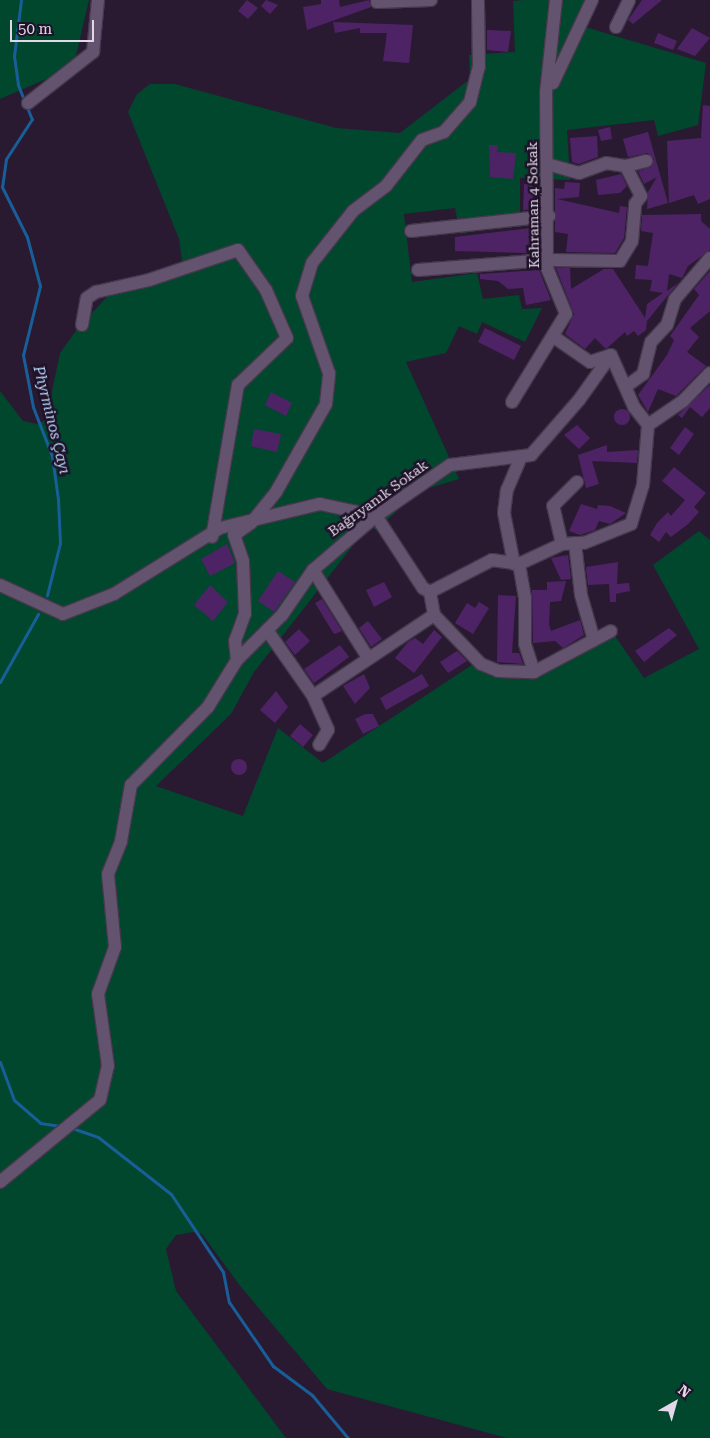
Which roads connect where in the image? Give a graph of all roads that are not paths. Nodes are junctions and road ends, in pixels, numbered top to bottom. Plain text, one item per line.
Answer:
1 (98, 0) edge
2 (431, 0) edge
3 (478, 0) edge
4 (556, 0) edge
5 (592, 0) edge
6 (629, 0) edge
7 (377, 2) dead end
8 (616, 27) dead end
9 (28, 103) dead end
10 (546, 114) junction
11 (646, 161) dead end
12 (547, 164) junction
13 (626, 166) junction
14 (549, 216) junction
15 (410, 231) dead end
16 (710, 258) edge
17 (547, 260) junction
18 (418, 270) dead end
19 (82, 325) dead end
20 (554, 338) junction
21 (610, 355) junction
22 (710, 373) edge
23 (628, 385) junction
24 (512, 402) dead end
25 (648, 425) junction
26 (521, 457) junction
27 (577, 482) dead end
28 (376, 516) junction
29 (251, 523) junction
30 (212, 537) junction
31 (575, 543) junction
32 (562, 544) junction
33 (516, 564) junction
34 (313, 570) junction
35 (0, 585) edge
36 (430, 592) junction
37 (434, 616) junction
38 (268, 630) junction
39 (611, 631) dead end
40 (594, 640) junction
41 (367, 656) junction
42 (237, 660) junction
43 (534, 672) junction
44 (314, 696) junction
45 (319, 745) dead end
46 (0, 1182) edge

1 - 9 street
2 - 7 street
3 - 29 street
4 - 10 street, Kahraman 4 Sokak
5 - 10 street
6 - 8 street
10 - 12 street, Kahraman 4 Sokak
11 - 13 street
12 - 13 street
12 - 14 street, Kahraman 4 Sokak
13 - 17 street
14 - 15 street
14 - 17 street, Kahraman 4 Sokak
16 - 23 street
17 - 18 street
17 - 20 street, Kahraman 4 Sokak
19 - 30 street
20 - 21 street
20 - 24 street, Kahraman 4 Sokak
21 - 23 street
21 - 26 street, Bağrıyanık Sokak
22 - 25 street
23 - 25 street
25 - 31 street
26 - 28 street, Bağrıyanık Sokak
26 - 33 street
27 - 32 street
28 - 29 street
28 - 34 street, Bağrıyanık Sokak
28 - 36 street
29 - 30 street
29 - 42 street
30 - 35 street
31 - 32 street
31 - 40 street
32 - 33 street
33 - 36 street
33 - 43 street
34 - 38 street, Bağrıyanık Sokak
34 - 41 street
36 - 37 street
37 - 41 street
37 - 43 street
38 - 42 street, Bağrıyanık Sokak
38 - 44 street
39 - 40 street
40 - 43 street
41 - 44 street
42 - 46 street, Bağrıyanık Sokak
44 - 45 street

